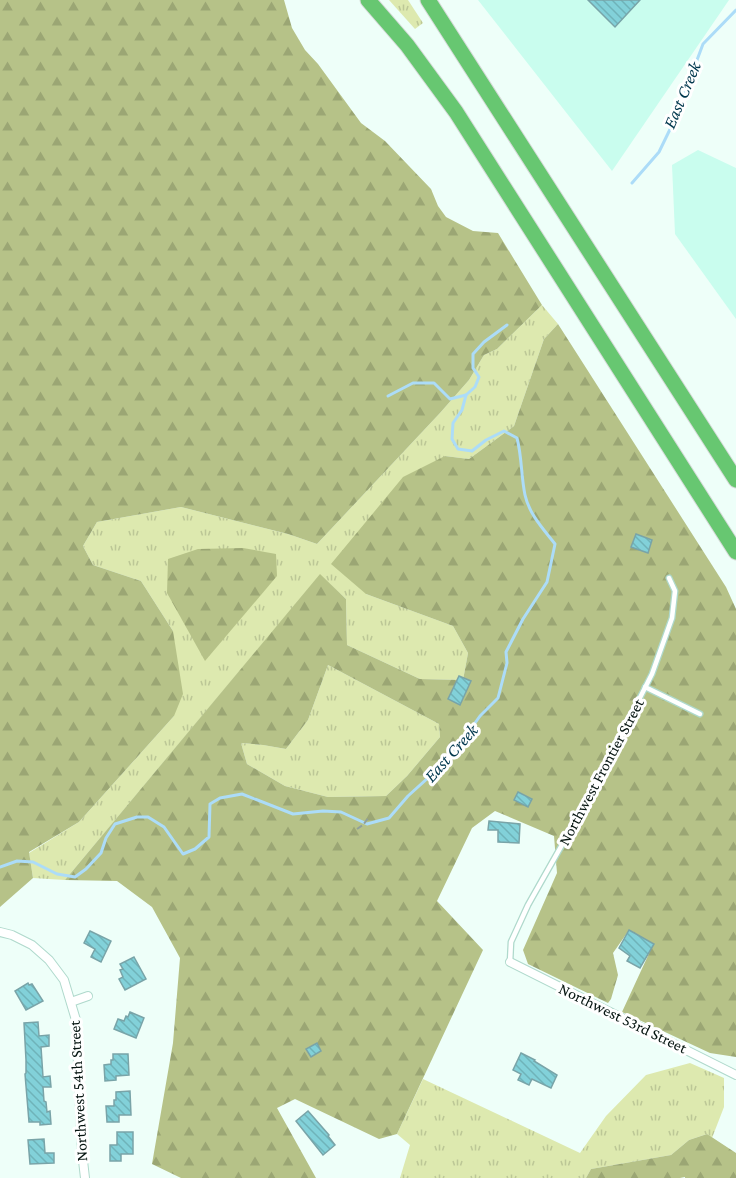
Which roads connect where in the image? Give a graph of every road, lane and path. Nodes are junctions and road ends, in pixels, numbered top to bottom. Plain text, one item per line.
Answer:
1 (368, 0) edge
2 (428, 0) edge
3 (736, 480) edge
4 (736, 552) edge
5 (669, 578) dead end
6 (645, 687) junction
7 (700, 714) dead end
8 (369, 817) dead end
9 (357, 830) dead end
10 (0, 932) edge
11 (510, 962) joint
12 (88, 996) dead end
13 (71, 1002) junction
14 (736, 1075) edge
15 (85, 1178) edge

1 - 4 highway
2 - 3 highway
5 - 6 lane, Northwest Frontier Street
6 - 7 lane
6 - 11 lane, Northwest Frontier Street
8 - 9 path
10 - 13 street, Northwest 54th Street
11 - 14 street, Northwest 53rd Street
12 - 13 street, Northwest 54th Street
13 - 15 street, Northwest 54th Street

